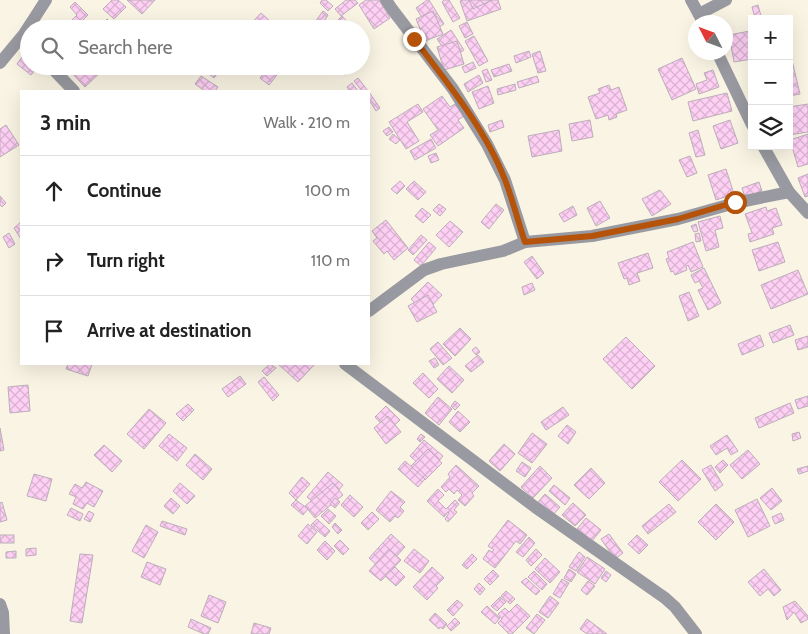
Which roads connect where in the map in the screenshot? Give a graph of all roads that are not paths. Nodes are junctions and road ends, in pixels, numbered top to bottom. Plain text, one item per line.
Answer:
1 (46, 0) edge
2 (386, 0) edge
3 (691, 0) edge
4 (726, 0) edge
5 (699, 15) edge
6 (705, 15) edge
7 (35, 20) edge
8 (20, 43) edge
9 (721, 60) edge
10 (0, 63) edge
11 (59, 75) edge
12 (73, 90) edge
13 (748, 117) edge
14 (765, 150) edge
15 (788, 192) junction
16 (808, 212) edge
17 (525, 242) junction
18 (370, 310) edge
19 (346, 365) edge
20 (0, 604) edge
21 (4, 634) edge
22 (696, 634) edge

1 - 7 street
2 - 17 street
3 - 5 street
4 - 6 street
8 - 10 street
9 - 13 street
11 - 12 street
14 - 15 street
15 - 16 street
15 - 17 street
17 - 18 street
19 - 22 street
20 - 21 street

